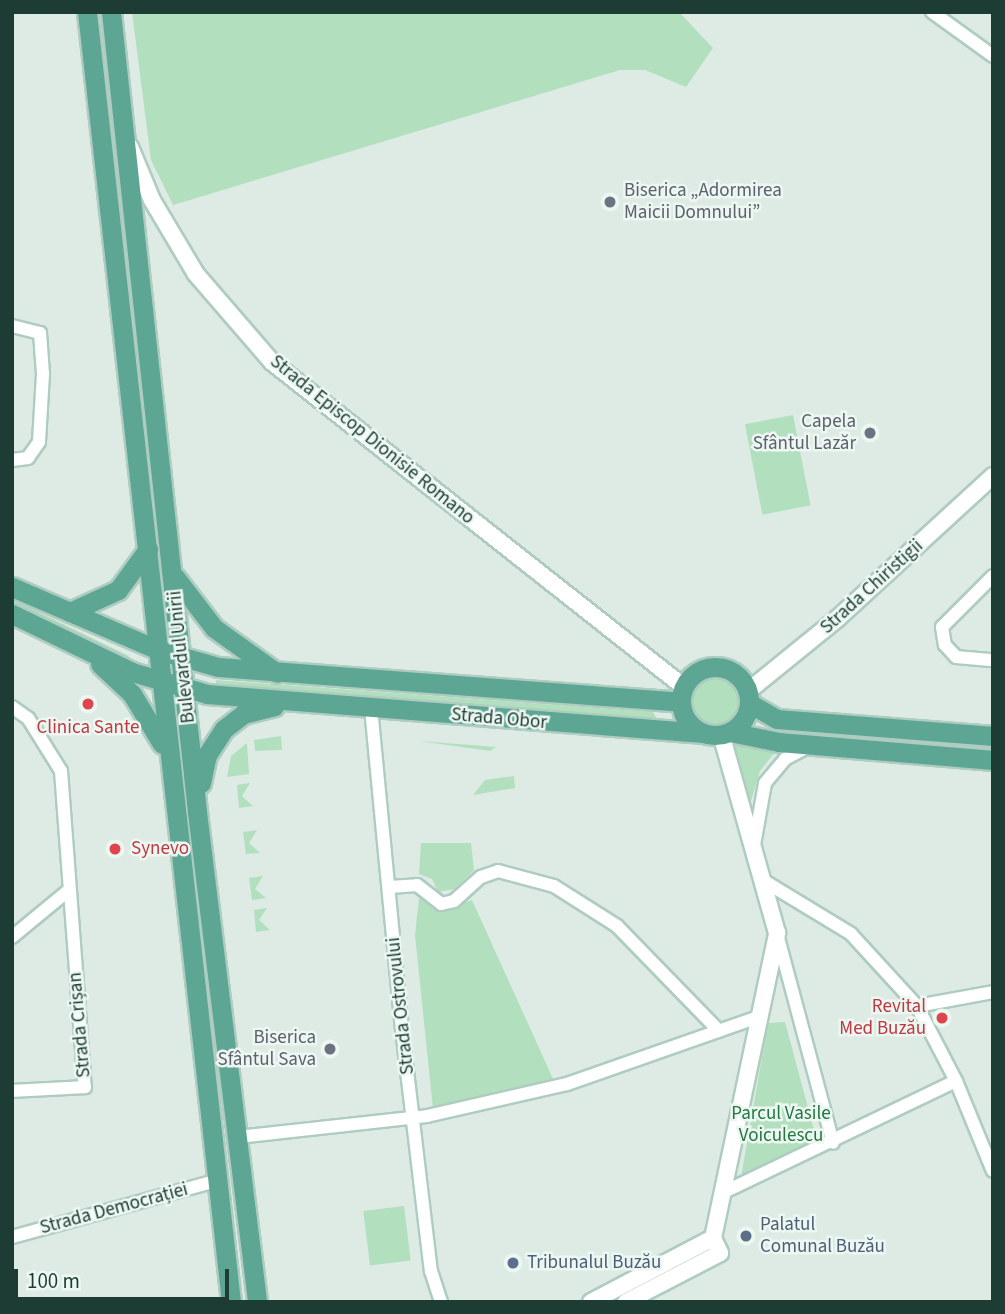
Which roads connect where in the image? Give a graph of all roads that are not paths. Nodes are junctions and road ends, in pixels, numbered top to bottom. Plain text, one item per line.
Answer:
1 (87, 12) edge
2 (111, 12) edge
3 (932, 12) edge
4 (993, 56) edge
5 (125, 135) junction
6 (12, 317) edge
7 (13, 327) edge
8 (12, 460) edge
9 (993, 476) edge
10 (148, 548) junction
11 (174, 575) junction
12 (993, 576) edge
13 (12, 587) edge
14 (70, 612) junction
15 (12, 614) edge
16 (63, 636) junction
17 (158, 650) junction
18 (181, 658) junction
19 (993, 660) edge
20 (281, 675) junction
21 (160, 683) junction
22 (185, 690) junction
23 (682, 695) junction
24 (748, 697) junction
25 (295, 702) junction
26 (12, 707) edge
27 (371, 708) junction
28 (718, 733) junction
29 (993, 736) edge
30 (810, 745) junction
31 (168, 757) junction
32 (993, 760) edge
33 (197, 812) junction
34 (754, 845) junction
35 (764, 881) junction
36 (390, 887) junction
37 (69, 890) junction
38 (777, 933) junction
39 (12, 937) edge
40 (993, 992) edge
41 (917, 1006) junction
42 (761, 1016) junction
43 (719, 1031) junction
44 (956, 1081) junction
45 (12, 1091) edge
46 (414, 1119) junction
47 (238, 1137) junction
48 (833, 1143) junction
49 (993, 1171) edge
50 (216, 1181) junction
51 (722, 1193) junction
52 (12, 1237) edge
53 (716, 1245) junction
54 (231, 1302) edge
55 (257, 1302) edge
56 (441, 1302) edge
57 (591, 1302) edge
58 (626, 1302) edge

1 - 10 main road, Bulevardul Unirii
2 - 5 main road, Bulevardul Unirii
3 - 4 street
5 - 11 main road, Bulevardul Unirii
5 - 23 street, Strada Episcop Dionisie Romano
6 - 7 street
7 - 8 street
9 - 24 street, Strada Chiristigii
10 - 14 main road
10 - 17 main road, Bulevardul Unirii
11 - 18 main road, Bulevardul Unirii
11 - 20 main road
12 - 19 street
13 - 14 main road, Strada Obor
14 - 17 main road, Strada Obor
15 - 16 main road
16 - 21 main road, Strada Obor
16 - 31 main road
17 - 18 main road, Strada Obor
17 - 21 main road, Bulevardul Unirii
18 - 20 main road, Strada Obor
18 - 22 main road, Bulevardul Unirii
20 - 23 main road, Strada Obor
21 - 22 main road, Strada Obor
21 - 31 main road, Bulevardul Unirii
22 - 25 main road, Strada Obor
22 - 33 main road, Bulevardul Unirii
23 - 24 main road
23 - 28 main road
24 - 28 main road
24 - 29 main road
25 - 27 main road, Strada Obor
25 - 33 main road
26 - 37 street, Strada Crișan
27 - 28 main road, Strada Obor
27 - 36 street, Strada Ostrovului
28 - 30 main road, Strada Obor
28 - 34 street
30 - 32 main road, Strada Obor
30 - 34 street
31 - 50 main road, Bulevardul Unirii
33 - 47 main road, Bulevardul Unirii
34 - 35 street
35 - 38 street
35 - 41 street
36 - 43 street
36 - 46 street, Strada Ostrovului
37 - 39 street
37 - 45 street, Strada Crișan
38 - 42 street
38 - 48 street
40 - 41 street
41 - 44 street
42 - 43 street
42 - 51 street
43 - 46 street
44 - 48 street
44 - 49 street
46 - 47 street
46 - 56 street, Strada Ostrovului
47 - 55 main road, Bulevardul Unirii
48 - 51 street
50 - 52 street, Strada Democrației
50 - 54 main road, Bulevardul Unirii
51 - 53 street
53 - 57 street
53 - 58 street

